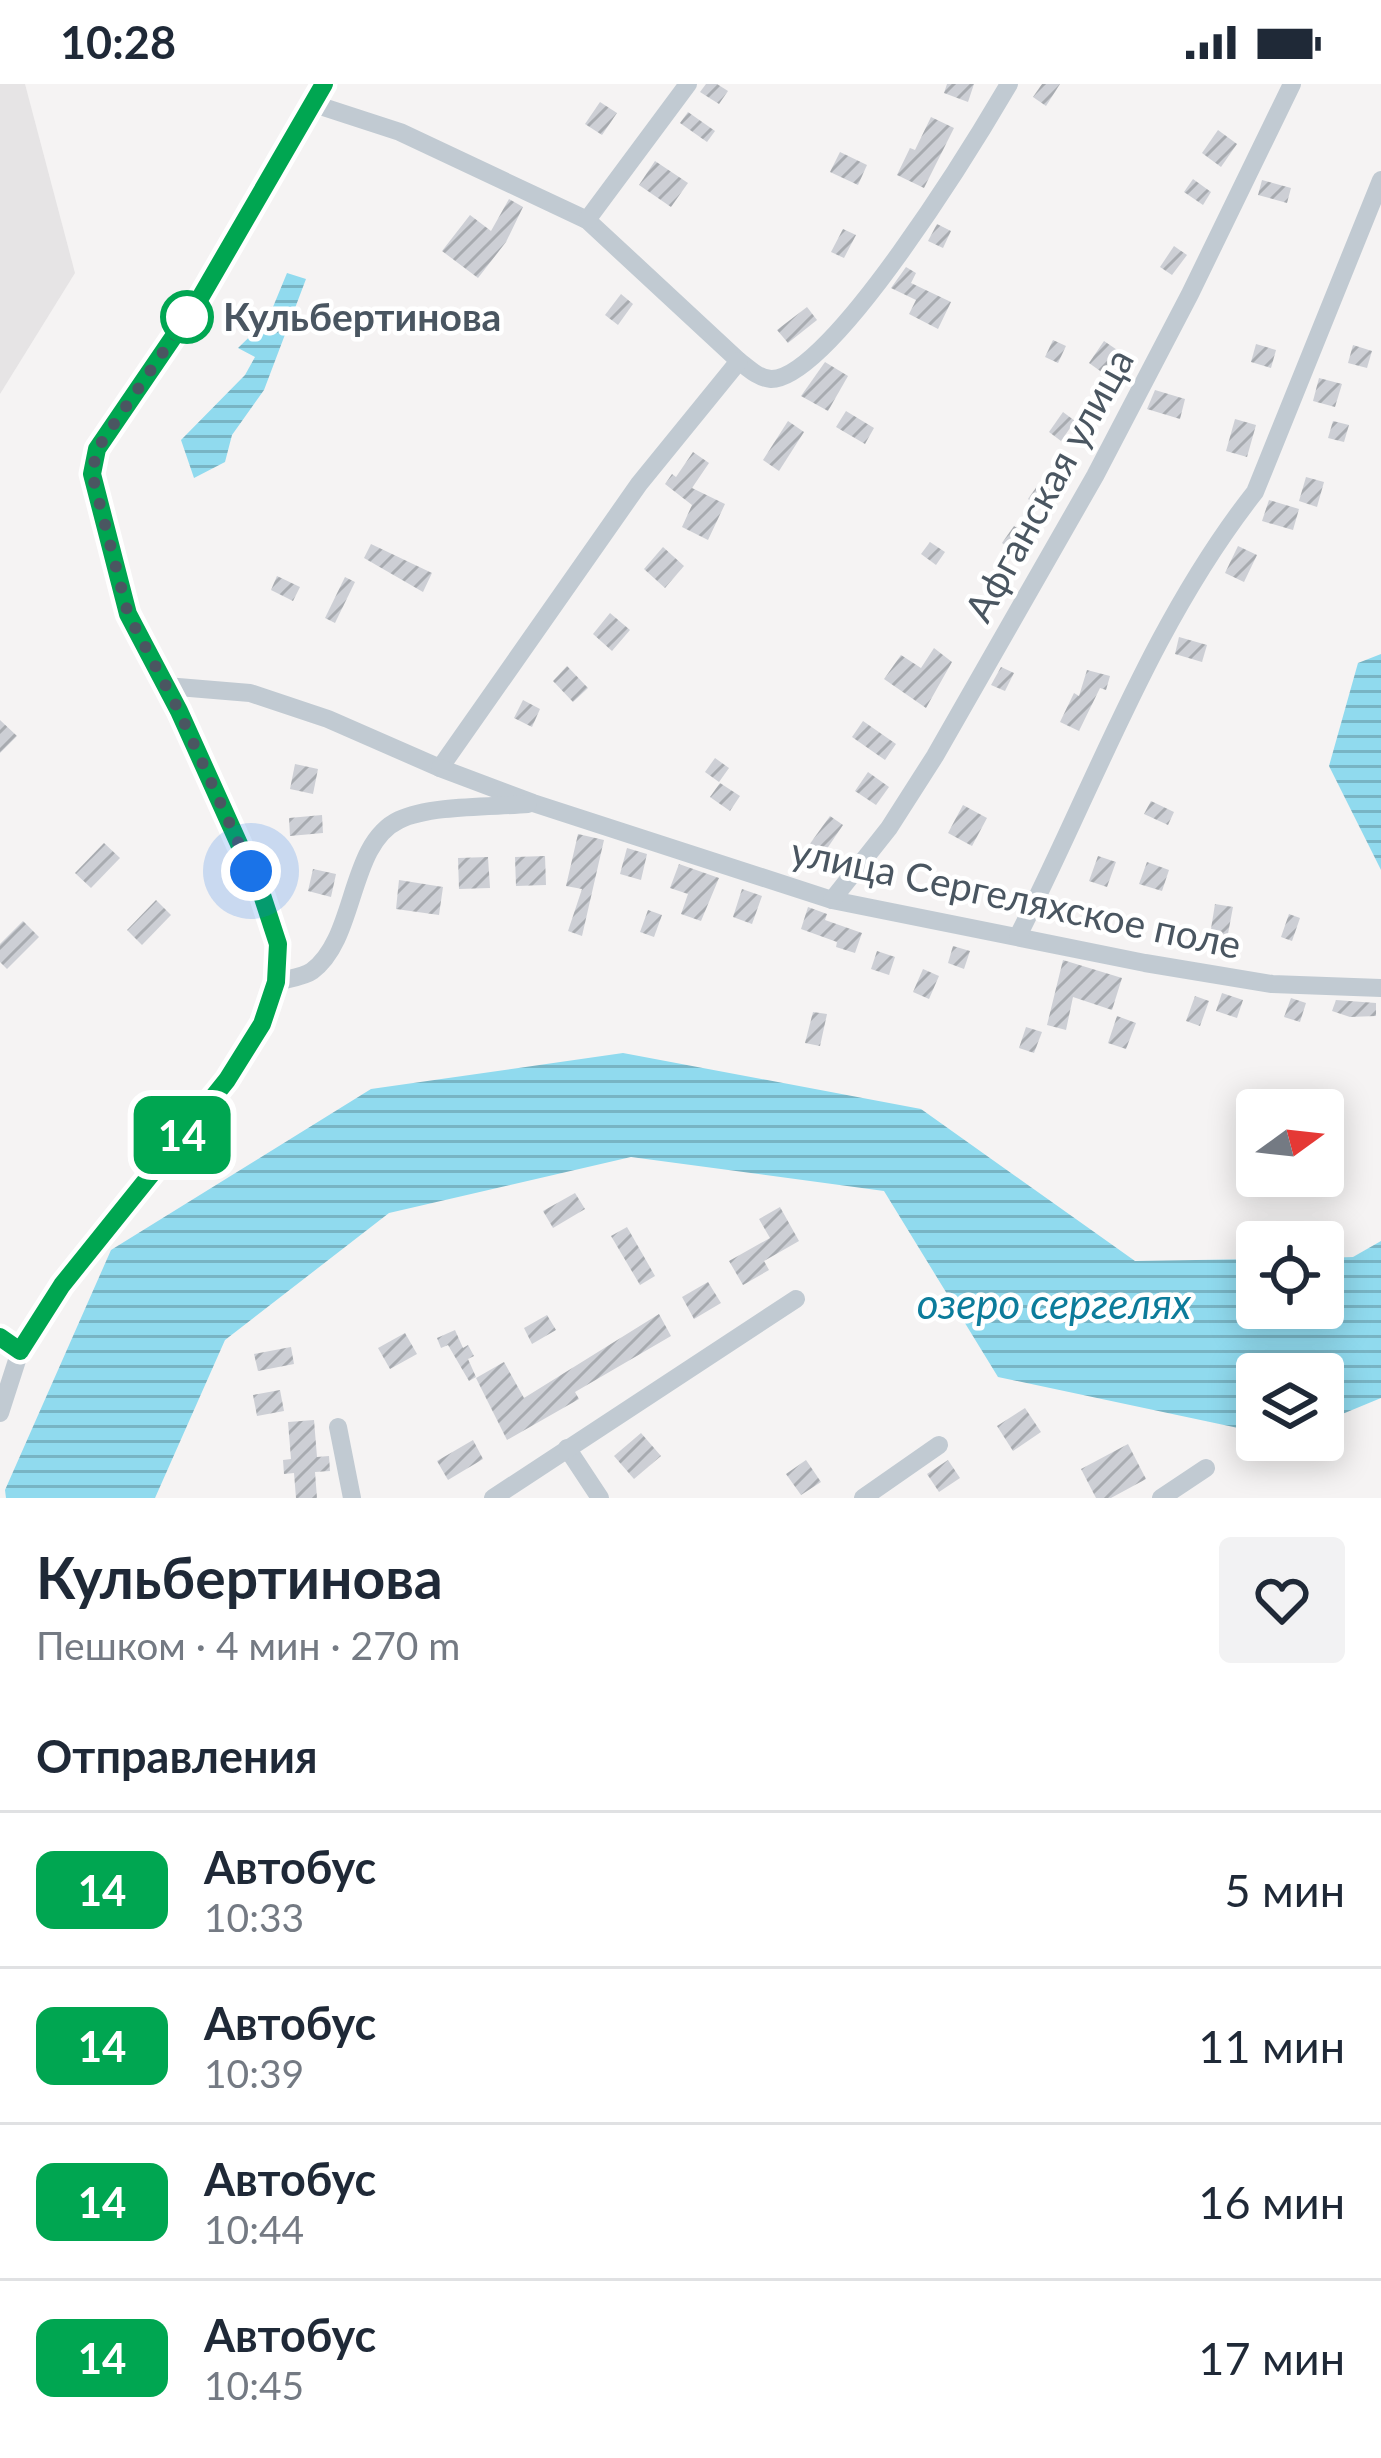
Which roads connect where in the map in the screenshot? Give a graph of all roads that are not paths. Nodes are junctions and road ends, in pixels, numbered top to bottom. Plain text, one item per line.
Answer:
1 (324, 84) edge
2 (688, 84) edge
3 (1009, 84) edge
4 (1292, 84) edge
5 (314, 104) junction
6 (1381, 180) edge
7 (587, 220) junction
8 (739, 361) junction
9 (166, 686) junction
10 (440, 768) junction
11 (533, 803) junction
12 (832, 900) junction
13 (1018, 935) junction
14 (276, 982) junction
15 (1381, 988) edge
16 (796, 1299) dead end
17 (0, 1413) edge
18 (338, 1427) dead end
19 (939, 1445) dead end
20 (568, 1448) junction
21 (1206, 1468) dead end
22 (352, 1498) edge
23 (493, 1498) edge
24 (600, 1498) edge
25 (863, 1498) edge
26 (1161, 1498) edge

1 - 5 street
2 - 7 street
3 - 8 street
4 - 12 street, Афганская улица
5 - 7 street
5 - 9 street
6 - 13 street
7 - 8 street
8 - 10 street
9 - 10 street, улица Сергеляхское поле
9 - 14 street
10 - 11 street, улица Сергеляхское поле
11 - 12 street, улица Сергеляхское поле
11 - 14 street
12 - 13 street, улица Сергеляхское поле
13 - 15 street, улица Сергеляхское поле
14 - 17 street
16 - 20 street
18 - 22 street
19 - 25 street
20 - 23 street
20 - 24 street
21 - 26 street

